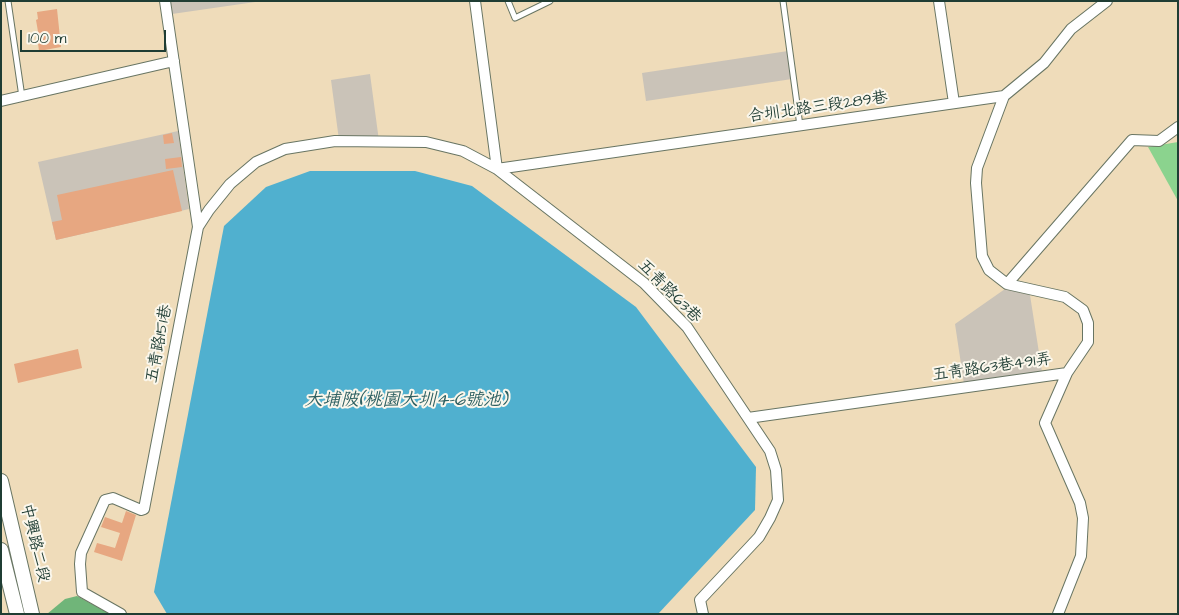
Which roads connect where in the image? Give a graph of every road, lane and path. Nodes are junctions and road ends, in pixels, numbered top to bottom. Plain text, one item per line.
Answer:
1 (8, 1) edge
2 (166, 1) edge
3 (475, 1) edge
4 (508, 1) edge
5 (550, 1) edge
6 (783, 1) edge
7 (939, 1) edge
8 (1107, 1) edge
9 (174, 61) junction
10 (1004, 96) junction
11 (22, 97) junction
12 (1, 101) edge
13 (954, 103) junction
14 (800, 126) junction
15 (1178, 127) edge
16 (498, 169) junction
17 (198, 227) junction
18 (1007, 284) junction
19 (1067, 373) junction
20 (748, 418) junction
21 (1, 481) edge
22 (1, 550) edge
23 (17, 614) edge
24 (32, 614) edge
25 (121, 614) edge
26 (703, 614) edge
27 (1058, 614) edge

1 - 11 lane
2 - 9 street, 五青路151巷
3 - 16 street
4 - 5 lane
6 - 14 lane
7 - 13 street
8 - 10 street
9 - 11 street
9 - 17 street, 五青路151巷
10 - 13 street, 合圳北路三段289巷
10 - 18 street, 五青路63巷491弄
11 - 12 street
13 - 14 street, 合圳北路三段289巷
14 - 16 street, 合圳北路三段289巷
15 - 18 street
16 - 17 street, 五青路63巷
16 - 20 street, 五青路63巷
17 - 25 street, 五青路151巷
18 - 19 street, 五青路63巷491弄
19 - 20 street, 五青路63巷491弄
19 - 27 street
20 - 26 street, 五青路63巷
21 - 24 street, 中興路二段
22 - 23 street, 中興路二段

